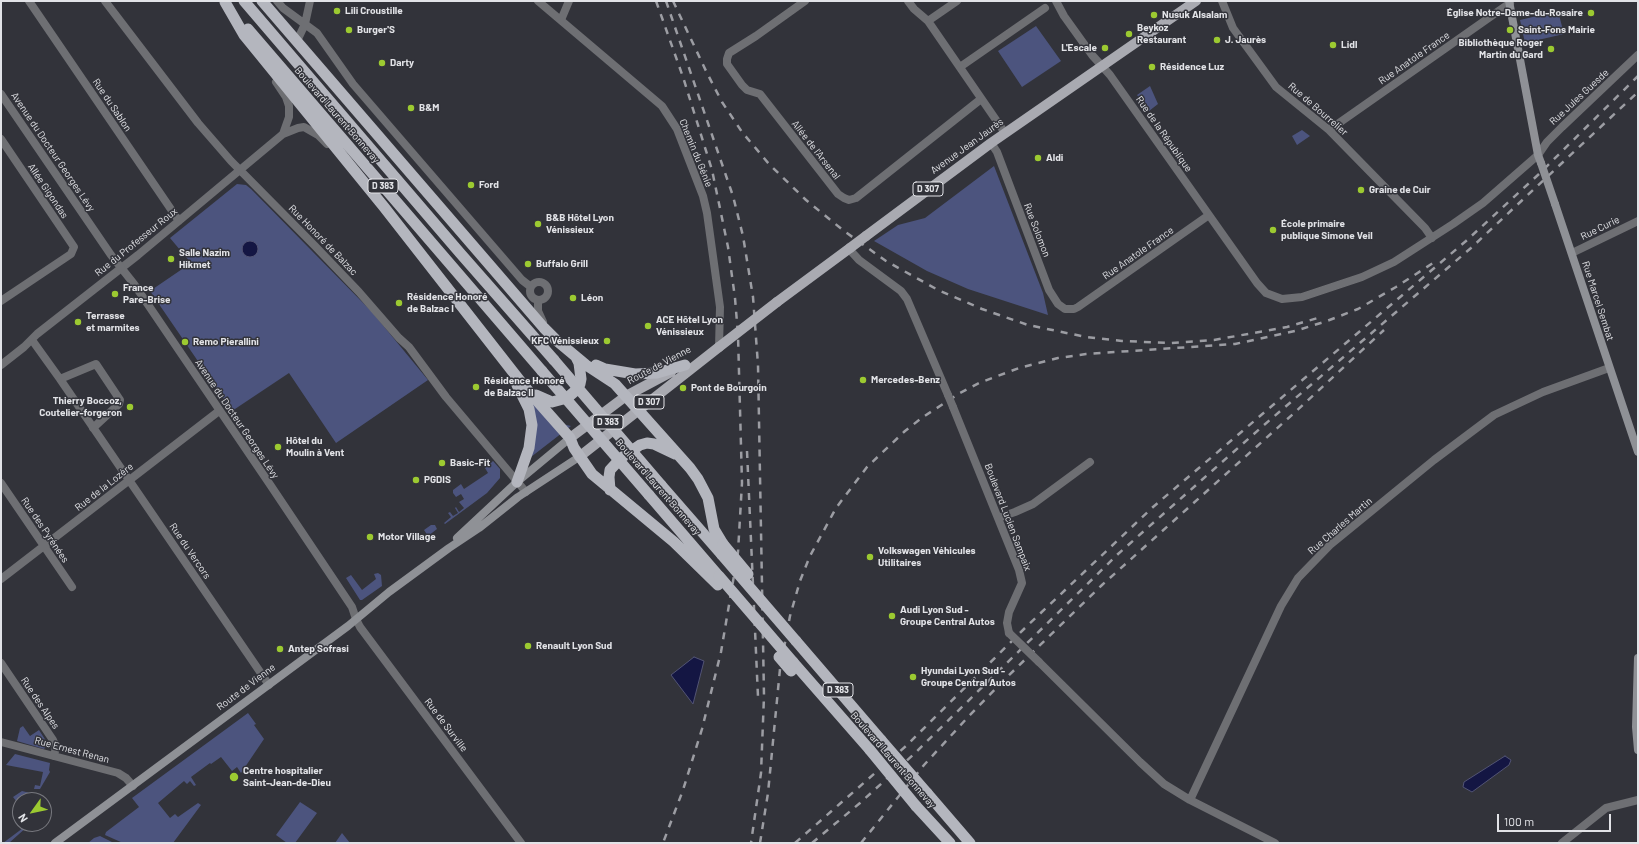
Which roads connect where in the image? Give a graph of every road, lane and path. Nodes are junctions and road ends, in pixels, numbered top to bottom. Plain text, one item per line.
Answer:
1 (29, 1) edge
2 (105, 1) edge
3 (225, 1) edge
4 (244, 1) edge
5 (262, 1) edge
6 (277, 1) edge
7 (310, 1) edge
8 (538, 1) edge
9 (805, 1) edge
10 (908, 1) edge
11 (957, 1) edge
12 (1056, 1) edge
13 (1196, 1) edge
14 (1222, 1) edge
15 (1509, 2) edge
16 (565, 3) edge
17 (1046, 8) dead end
18 (561, 20) junction
19 (928, 21) junction
20 (305, 24) junction
21 (297, 41) junction
22 (253, 46) junction
23 (1638, 55) edge
24 (1102, 66) junction
25 (960, 67) junction
26 (1, 94) edge
27 (981, 99) junction
28 (1329, 130) junction
29 (1005, 133) junction
30 (283, 134) junction
31 (1, 139) edge
32 (991, 143) junction
33 (1539, 159) junction
34 (241, 170) junction
35 (365, 183) junction
36 (1209, 215) junction
37 (179, 221) junction
38 (1638, 221) edge
39 (1432, 238) junction
40 (849, 248) junction
41 (1572, 253) junction
42 (121, 268) junction
43 (531, 288) junction
44 (538, 300) junction
45 (1, 301) edge
46 (1078, 307) joint
47 (32, 340) junction
48 (556, 340) junction
49 (719, 347) junction
50 (575, 356) junction
51 (502, 358) junction
52 (1, 365) edge
53 (685, 365) junction
54 (1609, 368) junction
55 (60, 379) junction
56 (524, 386) junction
57 (626, 396) junction
58 (640, 410) junction
59 (219, 411) junction
60 (94, 428) junction
61 (570, 438) junction
62 (1638, 452) edge
63 (680, 456) junction
64 (579, 457) junction
65 (1090, 462) dead end
66 (129, 480) junction
67 (517, 482) junction
68 (1, 483) edge
69 (610, 490) junction
70 (526, 492) junction
71 (998, 518) junction
72 (44, 546) junction
73 (449, 548) junction
74 (722, 550) junction
75 (1, 580) edge
76 (718, 580) junction
77 (72, 587) dead end
78 (356, 619) junction
79 (1638, 658) edge
80 (1, 663) edge
81 (269, 685) junction
82 (1, 742) edge
83 (1638, 750) edge
84 (54, 756) junction
85 (133, 786) junction
86 (1190, 800) junction
87 (1638, 800) edge
88 (55, 843) edge
89 (521, 843) edge
90 (950, 843) edge
91 (970, 843) edge
92 (1275, 843) edge
93 (1562, 843) edge

1 - 37 street, Rue du Sablon
2 - 34 street, Rue Honoré de Balzac
3 - 22 highway
3 - 76 highway, Boulevard Laurent Bonnevay / D 383, bridge
4 - 74 highway, Boulevard Laurent Bonnevay / D 383, bridge
5 - 21 highway
6 - 20 street
7 - 20 street
8 - 18 street, Chemin du Génie
9 - 27 street, Allée de l'Arsenal
10 - 19 street
11 - 19 street
12 - 24 street, Rue de la République
13 - 24 main road, Avenue Jean Jaurès / D 307
14 - 28 street, Rue de Bourrelier
15 - 28 street, Rue Anatole France
15 - 33 main road, Rue Marcel Sembat
16 - 18 street
17 - 25 street
18 - 49 street, Chemin du Génie
19 - 25 street
20 - 21 street
20 - 43 street
21 - 48 highway
22 - 30 street
22 - 35 highway
23 - 33 street, Rue Jules Guesde
24 - 29 main road, Avenue Jean Jaurès / D 307
24 - 36 street, Rue de la République
25 - 27 street
26 - 42 street, Avenue du Docteur Georges Lévy
27 - 29 street
28 - 39 street, Rue de Bourrelier
29 - 32 main road, Avenue Jean Jaurès / D 307
30 - 34 street, Rue du Professeur Roux
30 - 35 street, Rue du Professeur Roux
31 - 45 street, Allée Gigondas
32 - 40 main road, Avenue Jean Jaurès / D 307, bridge
32 - 46 street, Rue Solomon
33 - 39 street, Rue Jules Guesde
33 - 41 main road, Rue Marcel Sembat, bridge
34 - 37 street, Rue du Professeur Roux
34 - 67 street, Rue Honoré de Balzac
35 - 51 highway
36 - 39 street, Rue de la République
36 - 46 street, Rue Anatole France
37 - 42 street, Rue du Professeur Roux
38 - 41 street, Rue Curie
40 - 49 main road, Avenue Jean Jaurès / D 307, bridge
40 - 71 street, Boulevard Lucien Sampaix, bridge
41 - 54 main road, Rue Marcel Sembat
42 - 47 street, Rue du Professeur Roux
42 - 59 street, Avenue du Docteur Georges Lévy
43 - 44 street
43 - 44 street
44 - 48 street
47 - 52 street, Rue du Professeur Roux
47 - 55 street, Rue du Vercors
48 - 50 highway
49 - 53 main road, Route de Vienne / D 307
49 - 58 main road, Route de Vienne / D 307
50 - 53 highway
50 - 56 highway
50 - 57 highway
51 - 56 highway
51 - 67 highway
53 - 57 main road, Route de Vienne / D 307
54 - 62 main road, Rue Marcel Sembat
54 - 86 street, Rue Charles Martin
55 - 60 street, Rue du Vercors
55 - 60 street
56 - 61 highway
57 - 58 highway
57 - 61 main road, Route de Vienne / D 307
58 - 63 highway
58 - 64 main road, Route de Vienne / D 307
59 - 66 street, Rue de la Lozère
59 - 78 street, Avenue du Docteur Georges Lévy
60 - 66 street, Rue du Vercors
61 - 64 highway
61 - 67 main road, Route de Vienne
63 - 69 highway
63 - 74 highway
64 - 69 highway
64 - 70 main road, Route de Vienne
65 - 71 street
66 - 72 street, Rue de la Lozère
66 - 81 street, Rue du Vercors
67 - 70 street, Rue Honoré de Balzac
67 - 73 main road, Route de Vienne
68 - 72 street, Rue des Pyrénées
69 - 76 highway
70 - 73 main road, Route de Vienne
71 - 86 street, Boulevard Lucien Sampaix, bridge
72 - 75 street, Rue de la Lozère
72 - 77 street, Rue des Pyrénées
73 - 78 main road, Route de Vienne
74 - 91 highway, Boulevard Laurent Bonnevay / D 383, bridge
76 - 90 highway, Boulevard Laurent Bonnevay / D 383, bridge
78 - 81 main road, Route de Vienne
78 - 89 street, Rue de Surville
79 - 83 main road
80 - 84 street, Rue des Alpes
81 - 85 main road, Route de Vienne
82 - 84 street, Rue Ernest Renan
84 - 85 street, Rue Ernest Renan
85 - 88 main road, Route de Vienne
86 - 92 street, Boulevard Lucien Sampaix
87 - 93 street

